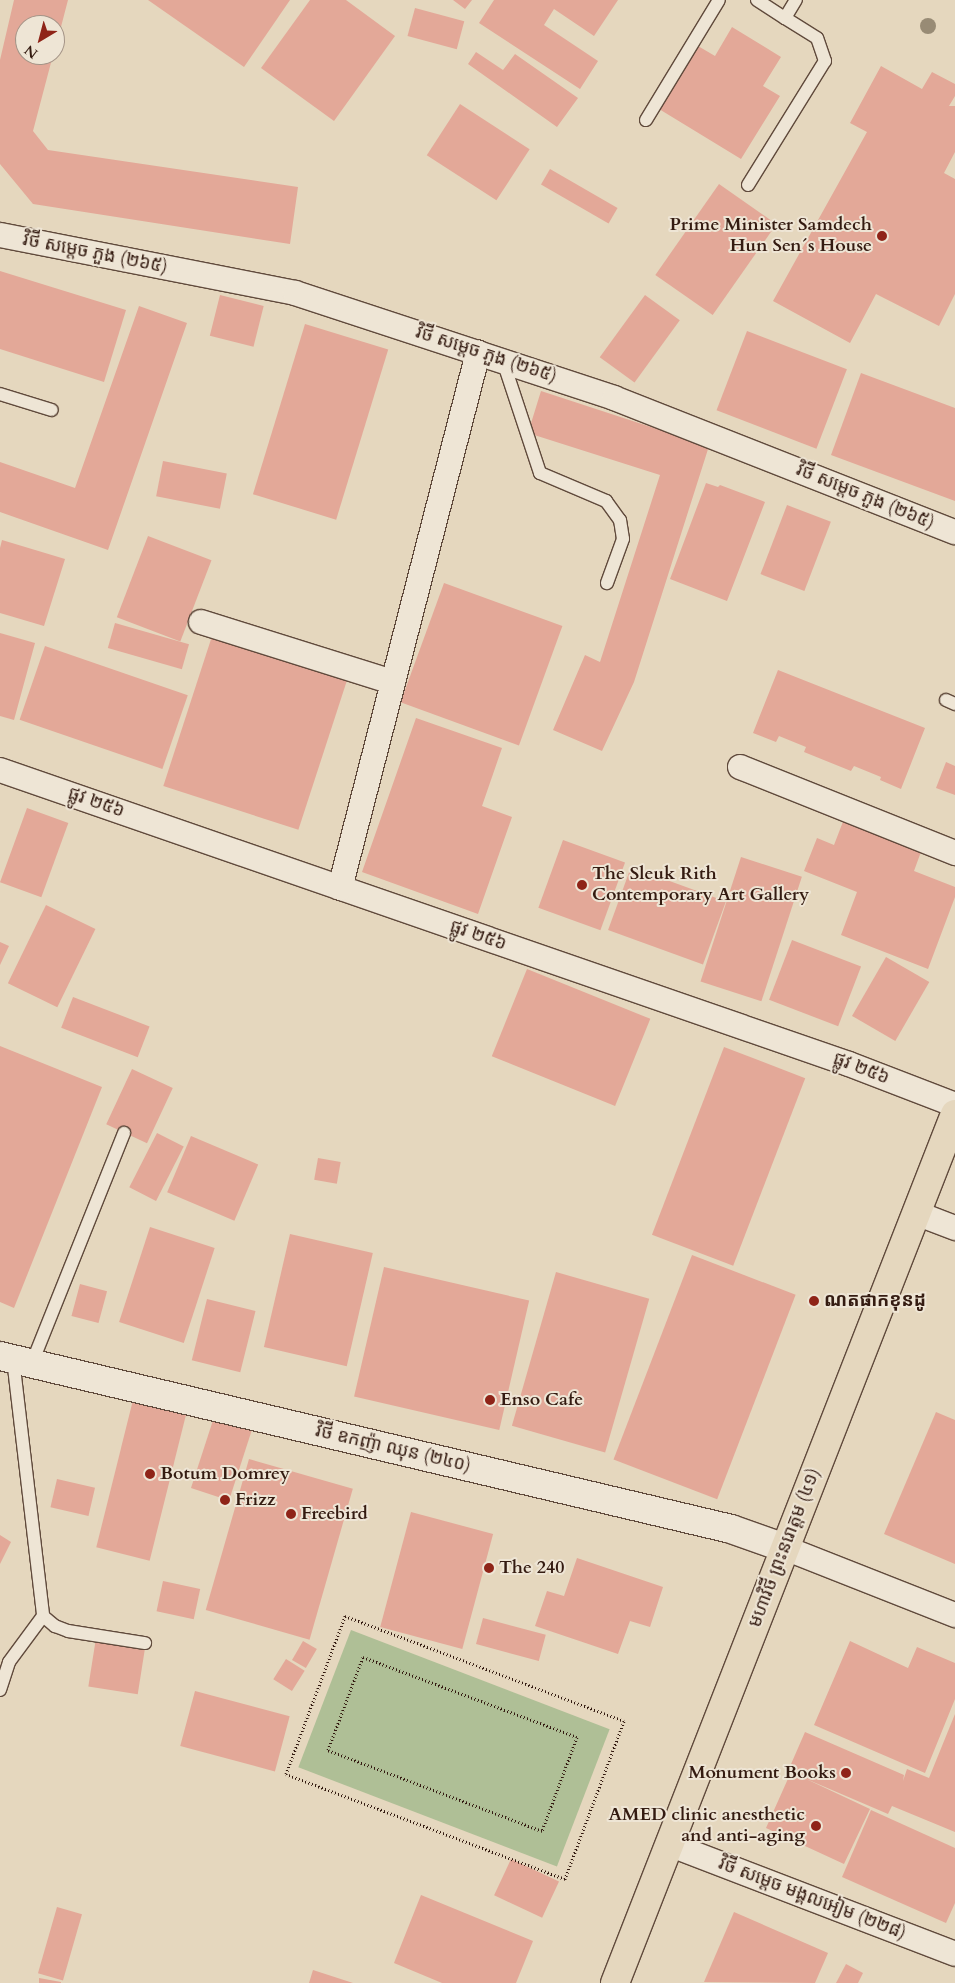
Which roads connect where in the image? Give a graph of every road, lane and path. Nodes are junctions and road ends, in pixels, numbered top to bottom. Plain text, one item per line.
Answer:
1 (718, 0) edge
2 (757, 0) edge
3 (796, 0) edge
4 (785, 18) junction
5 (646, 120) dead end
6 (748, 185) dead end
7 (0, 235) edge
8 (478, 353) junction
9 (503, 361) junction
10 (0, 394) edge
11 (52, 410) dead end
12 (955, 532) edge
13 (608, 583) dead end
14 (201, 622) dead end
15 (393, 682) junction
16 (740, 767) dead end
17 (0, 770) edge
18 (955, 853) edge
19 (340, 888) junction
20 (955, 1105) edge
21 (955, 1114) edge
22 (124, 1133) dead end
23 (916, 1213) junction
24 (955, 1228) edge
25 (15, 1359) edge
26 (785, 1548) junction
27 (955, 1615) edge
28 (43, 1616) junction
29 (145, 1643) dead end
30 (0, 1690) edge
31 (542, 1831) joint
32 (669, 1844) junction
33 (565, 1879) joint
34 (955, 1954) edge
35 (615, 1983) edge

1 - 5 lane
2 - 4 lane
3 - 4 lane
4 - 6 lane
7 - 8 street, វិថី សម្តេច ភួង (២៦៥)
8 - 9 street, វិថី សម្តេច ភួង (២៦៥)
8 - 15 street
9 - 12 street, វិថី សម្តេច ភួង (២៦៥)
9 - 13 lane
10 - 11 lane
14 - 15 street
15 - 19 street
16 - 18 street
17 - 19 street, ផ្លូវ ២៥៦
19 - 20 street, ផ្លូវ ២៥៦
21 - 23 main road, មហាវិថី ព្រះនរោត្តម (៤១)
22 - 25 lane
23 - 24 street
23 - 26 main road, មហាវិថី ព្រះនរោត្តម (៤១)
25 - 26 street, វិថី ឧកញ៉ា ឈុន (២៤០)
25 - 28 lane
26 - 27 street
26 - 32 main road, មហាវិថី ព្រះនរោត្តម (៤១)
28 - 29 lane
28 - 30 lane
31 - 31 path
32 - 34 street, វិថី សម្តេច មង្គលអៀម (២២៨)
32 - 35 main road, មហាវិថី ព្រះនរោត្តម (៤១)
33 - 33 path

